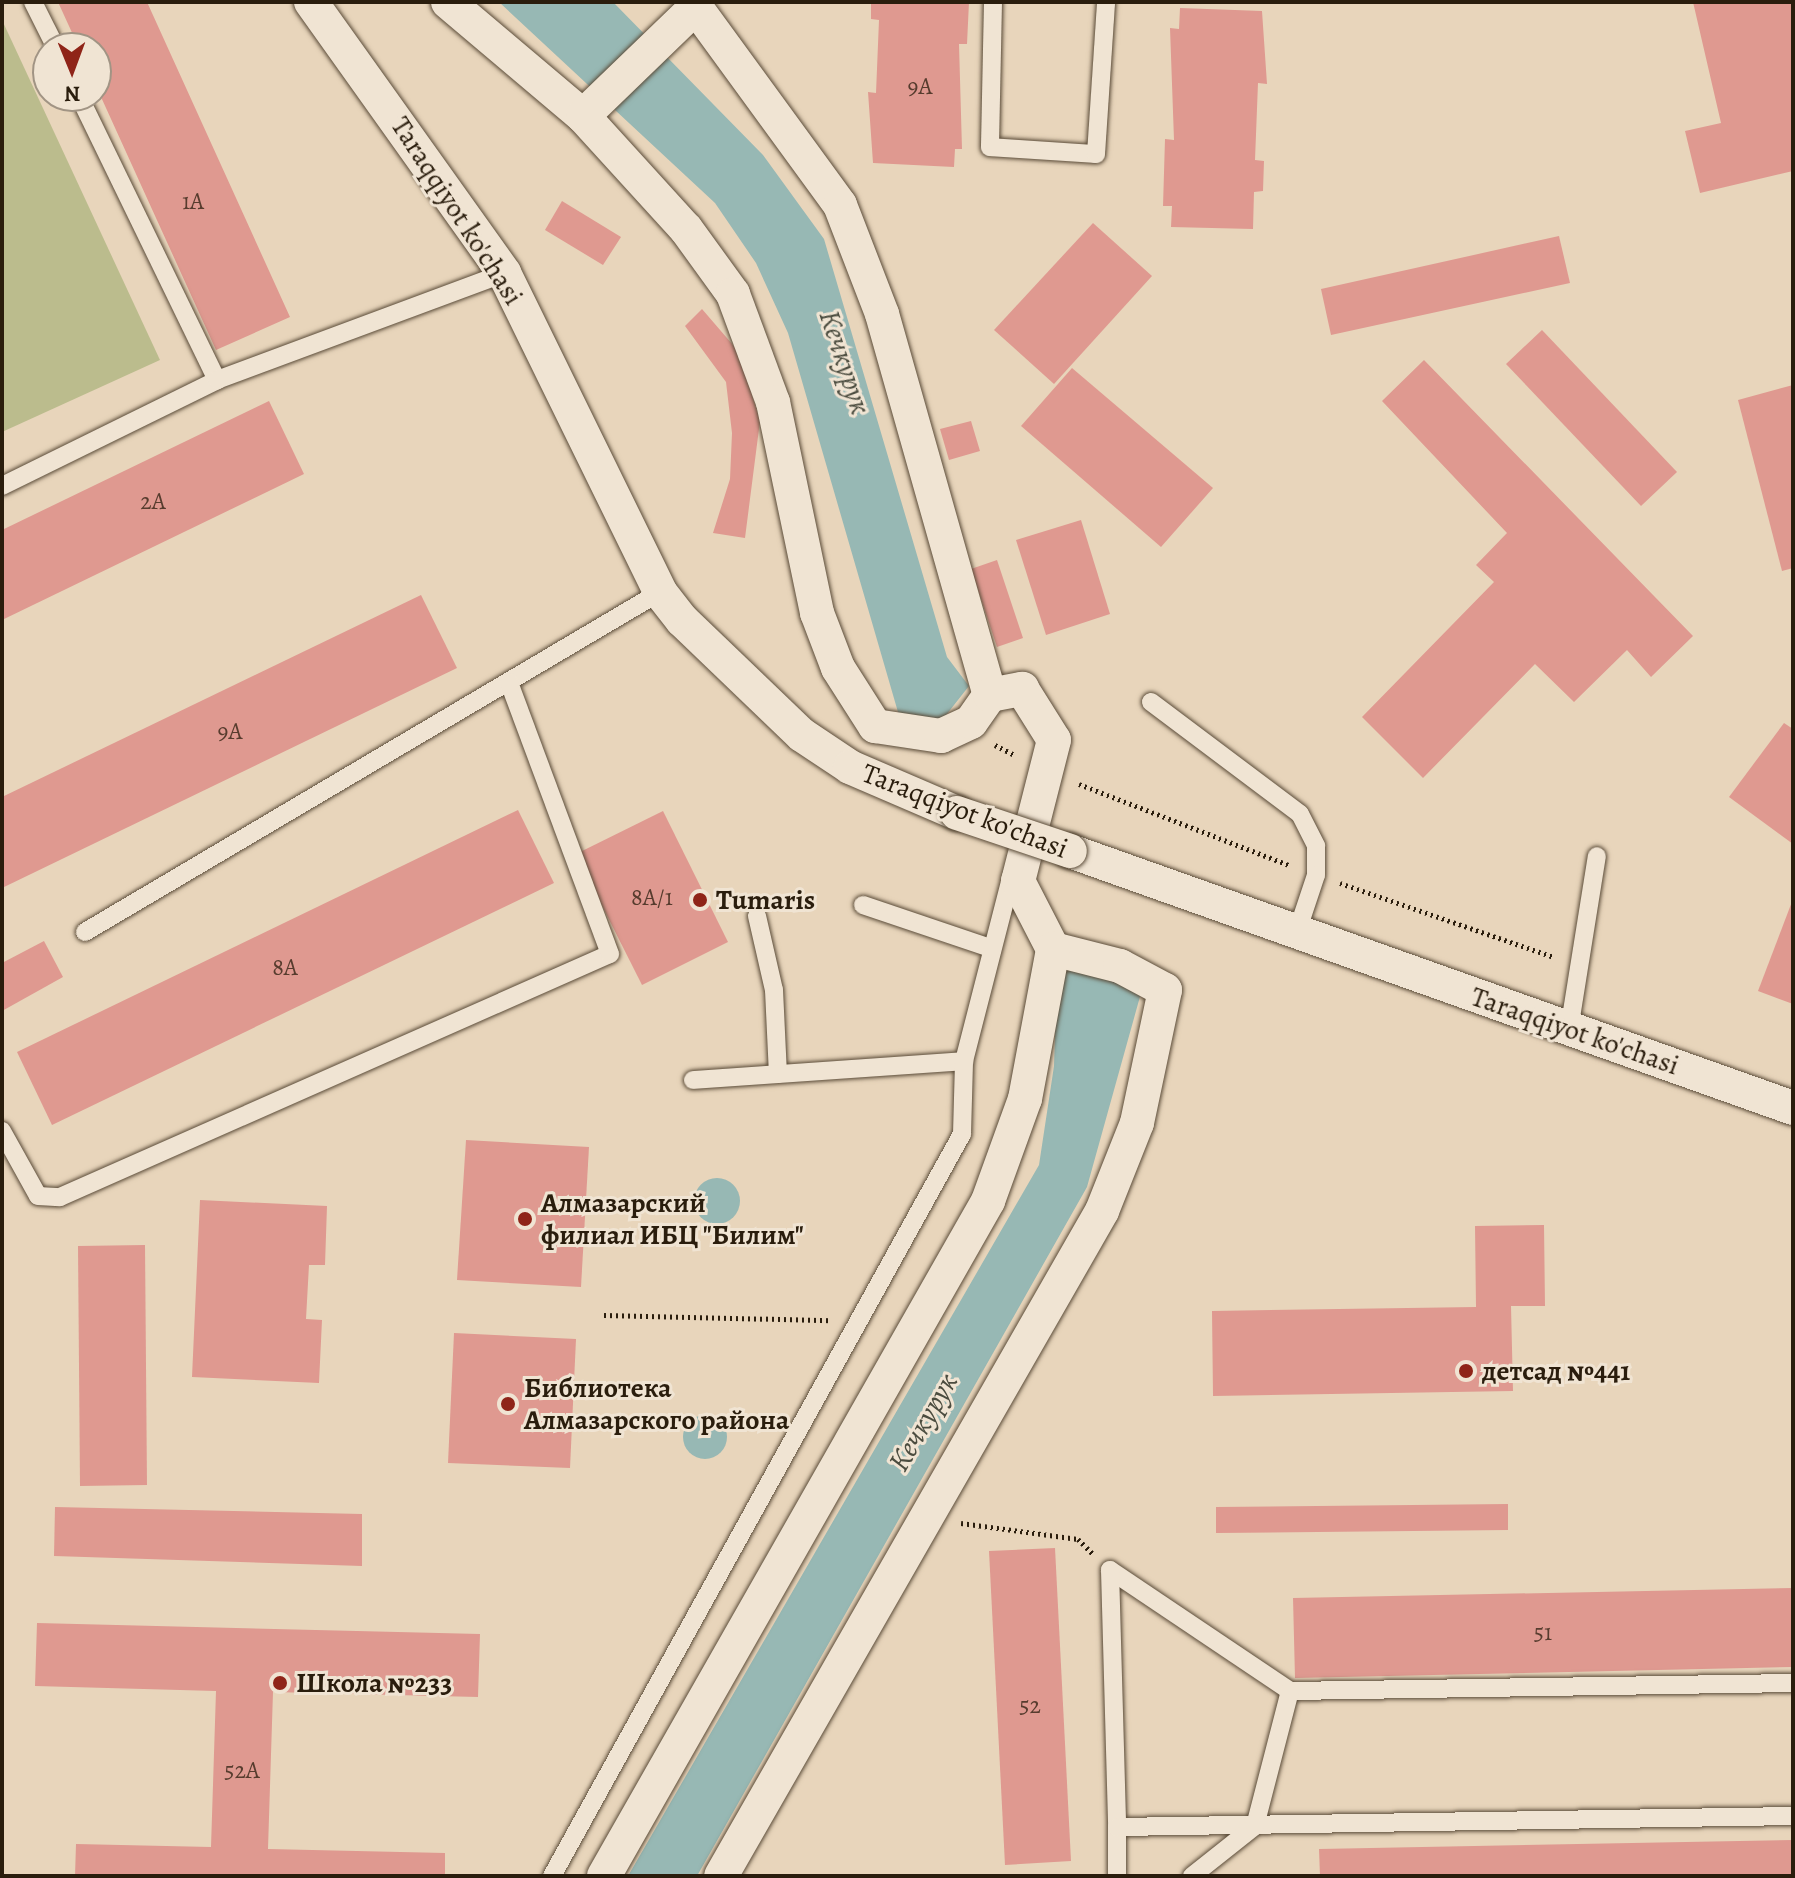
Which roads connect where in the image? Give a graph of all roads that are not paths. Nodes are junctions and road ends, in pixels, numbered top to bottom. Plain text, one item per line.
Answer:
1 (33, 2) edge
2 (311, 2) edge
3 (448, 2) edge
4 (993, 2) edge
5 (1106, 2) edge
6 (694, 5) edge
7 (48, 32) edge
8 (87, 112) edge
9 (583, 116) junction
10 (504, 273) junction
11 (217, 380) junction
12 (2, 486) edge
13 (660, 592) junction
14 (509, 682) junction
15 (990, 695) junction
16 (1151, 702) dead end
17 (1023, 836) junction
18 (1597, 856) dead end
19 (863, 905) dead end
20 (757, 916) dead end
21 (85, 932) dead end
22 (1297, 932) junction
23 (990, 948) junction
24 (1053, 949) junction
25 (1569, 1030) junction
26 (964, 1061) junction
27 (778, 1074) junction
28 (693, 1080) dead end
29 (1793, 1108) edge
30 (2, 1131) edge
31 (1793, 1683) edge
32 (1290, 1691) junction
33 (1793, 1816) edge
34 (1255, 1826) junction
35 (1117, 1827) junction
36 (552, 1876) edge
37 (604, 1876) edge
38 (721, 1876) edge
39 (1117, 1876) edge
40 (1192, 1876) edge

1 - 7 lane
2 - 10 street, Taraqqiyot ko'chasi
3 - 9 street
4 - 5 lane
6 - 9 street
6 - 15 street
8 - 11 lane
9 - 15 street
10 - 11 lane
10 - 13 street, Taraqqiyot ko'chasi
11 - 12 lane
13 - 14 lane
13 - 17 street, Taraqqiyot ko'chasi, bridge
14 - 21 lane
14 - 30 lane
15 - 24 street
16 - 22 lane
17 - 22 street, Taraqqiyot ko'chasi, bridge
17 - 23 lane
18 - 25 lane
19 - 23 lane
20 - 27 lane
22 - 25 street, Taraqqiyot ko'chasi
23 - 26 lane
24 - 37 street
24 - 38 street
25 - 29 street, Taraqqiyot ko'chasi
26 - 27 lane
26 - 36 lane
27 - 28 lane
31 - 32 lane
32 - 34 lane
32 - 35 lane
33 - 34 lane
34 - 35 lane
34 - 40 lane
35 - 39 lane

